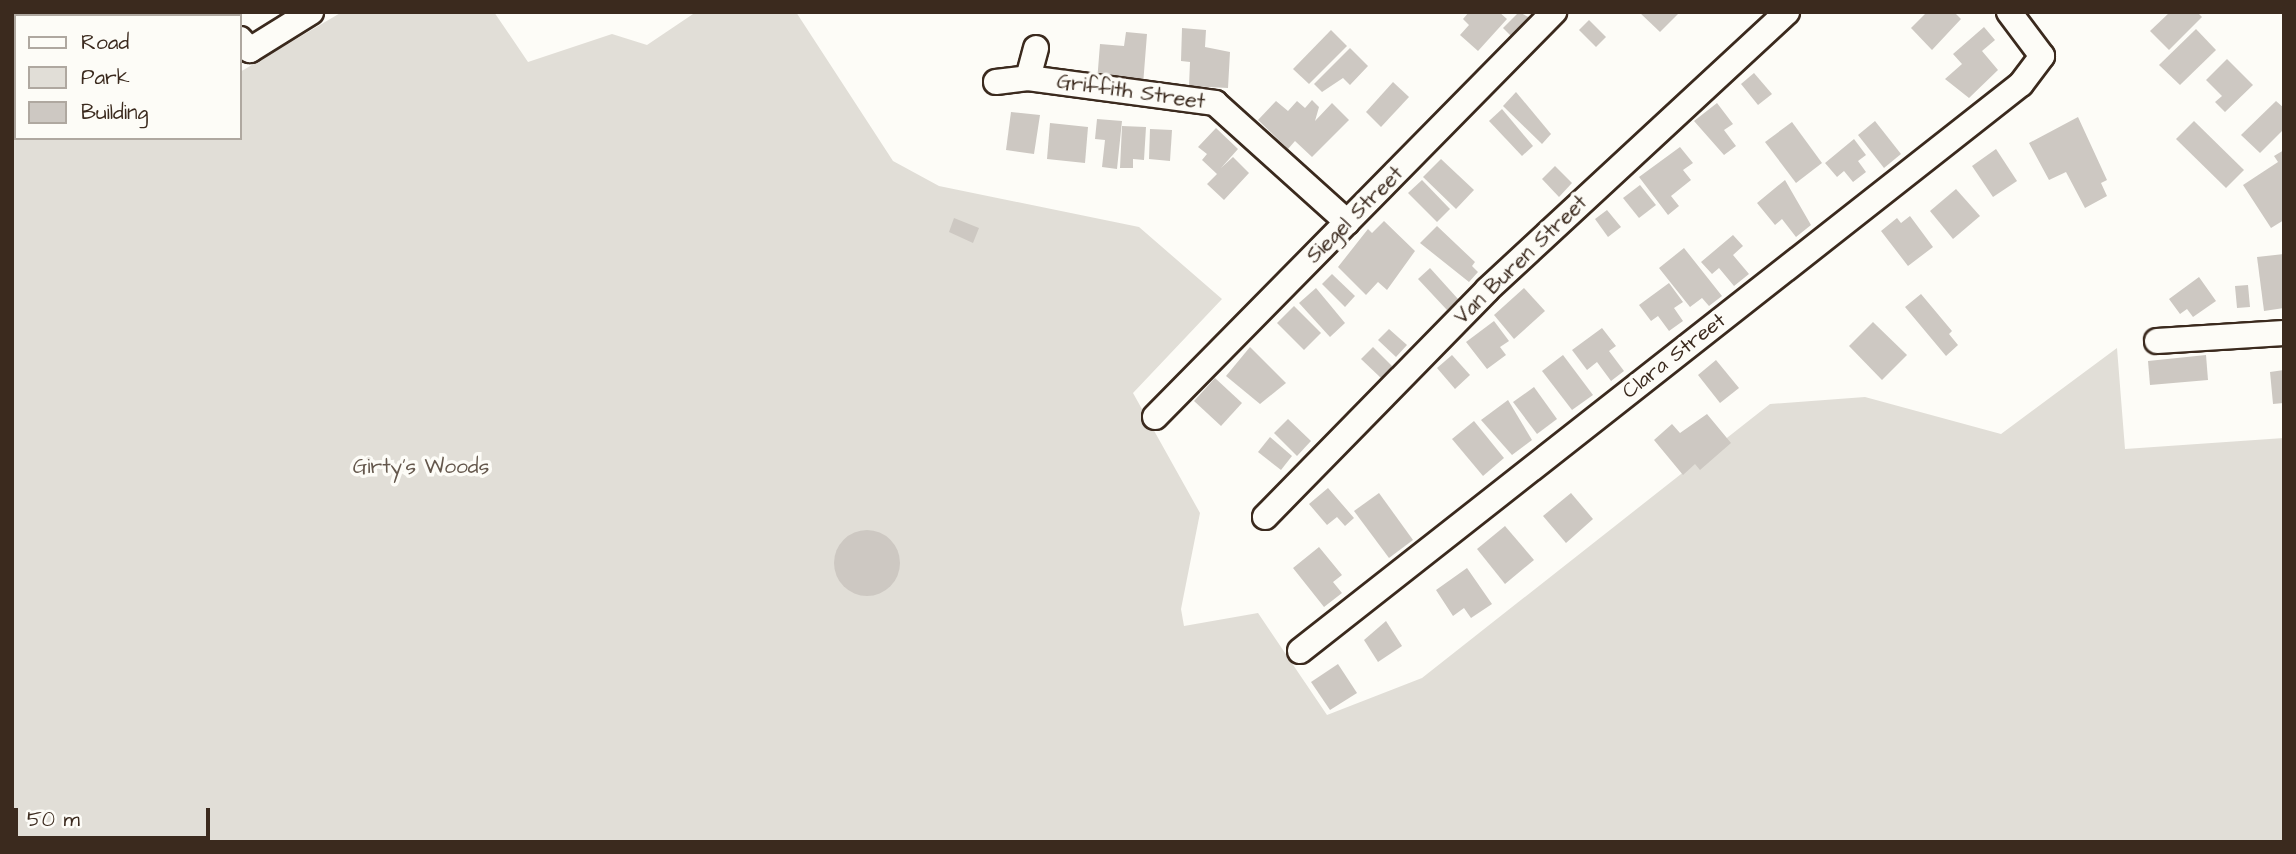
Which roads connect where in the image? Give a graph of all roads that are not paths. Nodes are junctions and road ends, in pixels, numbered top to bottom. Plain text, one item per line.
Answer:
1 (311, 12) edge
2 (1554, 12) edge
3 (1787, 12) edge
4 (2009, 12) edge
5 (245, 44) edge
6 (1036, 48) dead end
7 (1028, 78) junction
8 (996, 82) dead end
9 (1347, 222) junction
10 (2284, 333) edge
11 (2157, 341) dead end
12 (1155, 417) dead end
13 (1265, 517) dead end
14 (1300, 651) dead end

1 - 5 street
2 - 9 street, Siegel Street
3 - 13 street, Van Buren Street
4 - 14 street, Clara Street
6 - 7 street
7 - 8 street, Griffith Street
7 - 9 street, Griffith Street
9 - 12 street, Siegel Street
10 - 11 street

